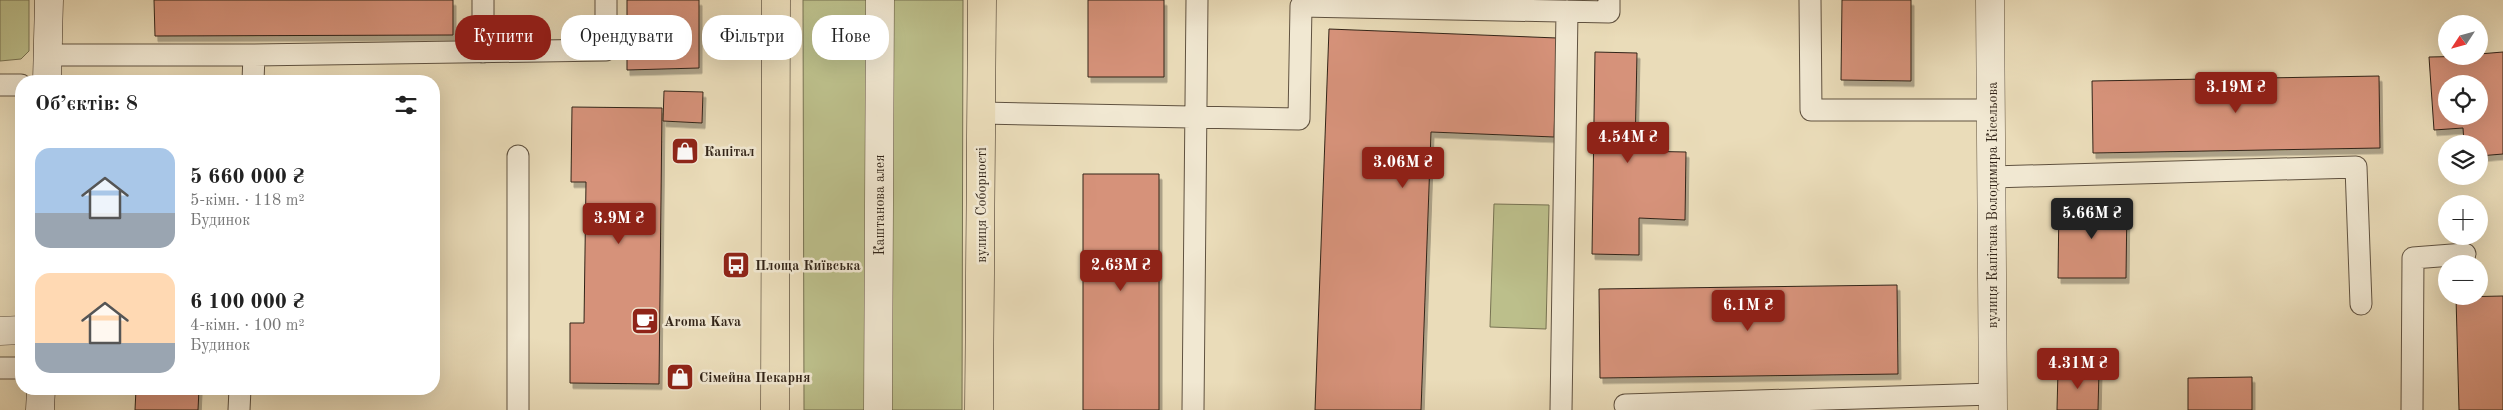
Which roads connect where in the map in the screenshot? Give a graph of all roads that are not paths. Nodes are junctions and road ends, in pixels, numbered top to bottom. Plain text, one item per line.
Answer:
1 (49, 0) edge
2 (483, 0) edge
3 (606, 0) edge
4 (776, 0) edge
5 (880, 0) edge
6 (982, 0) edge
7 (1197, 0) edge
8 (1609, 0) edge
9 (1810, 0) edge
10 (1990, 0) edge
11 (1567, 12) junction
12 (483, 15) edge
13 (551, 51) edge
14 (455, 52) edge
15 (254, 55) junction
16 (48, 68) edge
17 (253, 75) edge
18 (0, 85) edge
19 (15, 85) edge
20 (1991, 110) junction
21 (981, 113) junction
22 (1196, 118) junction
23 (518, 156) dead end
24 (1992, 177) junction
25 (2465, 254) dead end
26 (2361, 304) dead end
27 (15, 330) edge
28 (0, 331) edge
29 (0, 368) edge
30 (15, 368) edge
31 (40, 395) edge
32 (240, 395) edge
33 (1993, 402) edge
34 (1625, 404) dead end
35 (1842, 404) edge
36 (40, 410) edge
37 (239, 410) edge
38 (518, 410) edge
39 (775, 410) edge
40 (878, 410) edge
41 (979, 410) edge
42 (1193, 410) edge
43 (1561, 410) edge
44 (2412, 410) edge

1 - 16 street
2 - 12 lane
3 - 13 lane
4 - 39 main road
5 - 40 street, Каштанова алея
6 - 21 main road, вулиця Соборності
7 - 22 lane
8 - 11 lane
9 - 20 lane
10 - 20 street, вулиця Капітана Володимира Кісельова
11 - 22 lane
11 - 43 lane
14 - 15 lane
15 - 16 lane
15 - 17 lane
18 - 19 lane
20 - 24 street, вулиця Капітана Володимира Кісельова
21 - 22 lane
21 - 41 main road, вулиця Соборності
22 - 42 lane
23 - 38 lane
24 - 26 lane
24 - 33 street, вулиця Капітана Володимира Кісельова
25 - 44 lane
27 - 28 street
29 - 30 lane
31 - 36 street
32 - 37 lane
33 - 35 lane
34 - 35 lane

